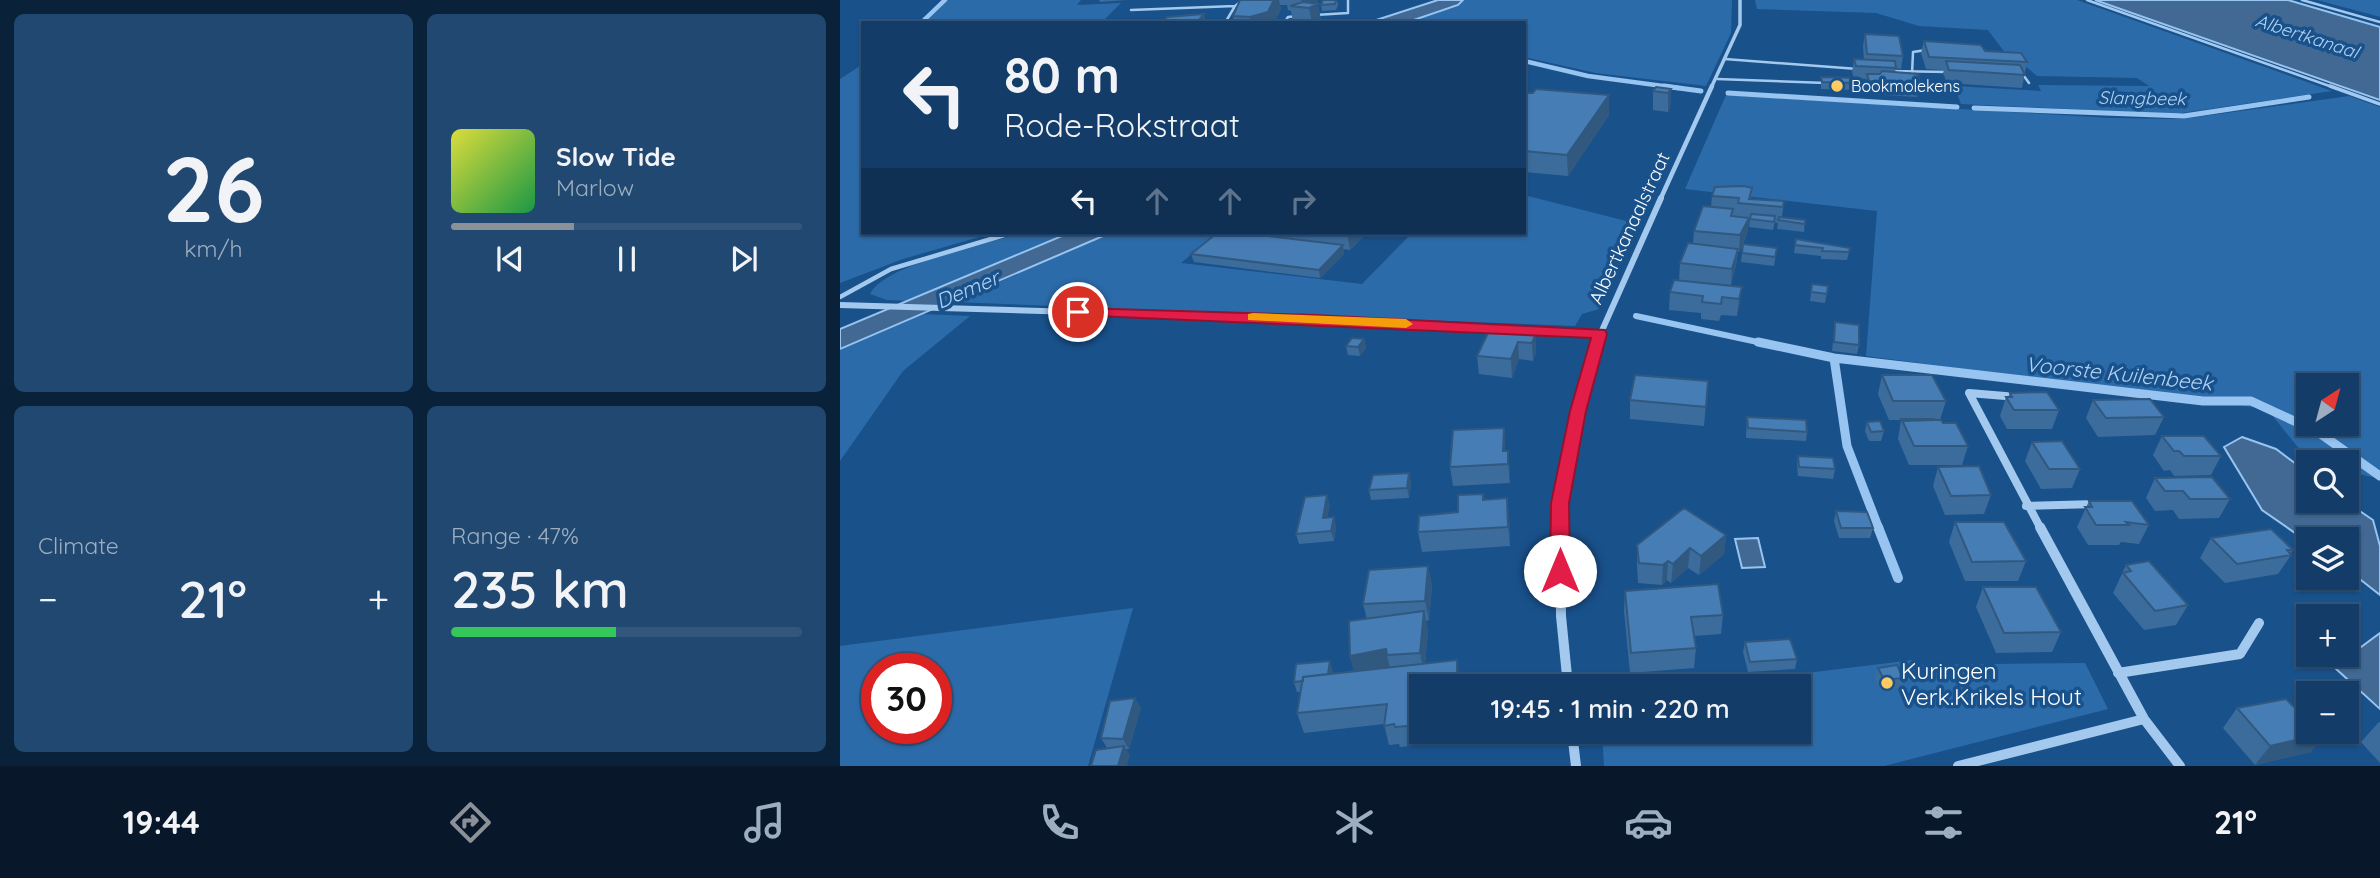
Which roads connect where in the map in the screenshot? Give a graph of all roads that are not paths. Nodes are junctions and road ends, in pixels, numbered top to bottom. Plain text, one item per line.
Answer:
1 (1243, 0) edge
2 (1348, 0) edge
3 (1741, 0) edge
4 (2087, 0) edge
5 (2302, 0) edge
6 (1235, 6) junction
7 (1132, 10) dead end
8 (1312, 15) edge
9 (1300, 16) edge
10 (1226, 21) edge
11 (1285, 21) edge
12 (2380, 22) edge
13 (1936, 48) edge
14 (1725, 59) junction
15 (1859, 69) edge
16 (1886, 71) edge
17 (1912, 72) junction
18 (1955, 73) edge
19 (2010, 75) edge
20 (1717, 79) junction
21 (1882, 82) edge
22 (1911, 82) edge
23 (1835, 83) edge
24 (1845, 83) edge
25 (2029, 83) dead end
26 (2380, 104) edge
27 (1004, 235) edge
28 (840, 297) edge
29 (840, 305) edge
30 (1600, 334) junction
31 (2024, 397) edge
32 (2101, 504) edge
33 (2026, 506) junction
34 (2259, 623) dead end
35 (2118, 673) junction
36 (1566, 674) edge
37 (2144, 719) junction
38 (1573, 744) edge
39 (1576, 766) edge
40 (1958, 766) edge
41 (2180, 766) edge

1 - 6 lane
2 - 8 lane
3 - 14 street, Albertkanaalstraat
4 - 26 lane
5 - 12 lane
6 - 7 lane
6 - 10 lane
9 - 11 lane
13 - 17 lane
14 - 15 lane
14 - 20 street, Albertkanaalstraat
16 - 17 lane
17 - 18 lane
17 - 22 lane
19 - 25 lane
20 - 23 lane
20 - 30 street, Albertkanaalstraat
21 - 24 lane
27 - 28 lane
29 - 30 street
30 - 36 street, Albertkanaalstraat
31 - 33 street
32 - 33 street
33 - 35 street
34 - 35 street
35 - 37 street
37 - 40 street
37 - 41 street
38 - 39 street

